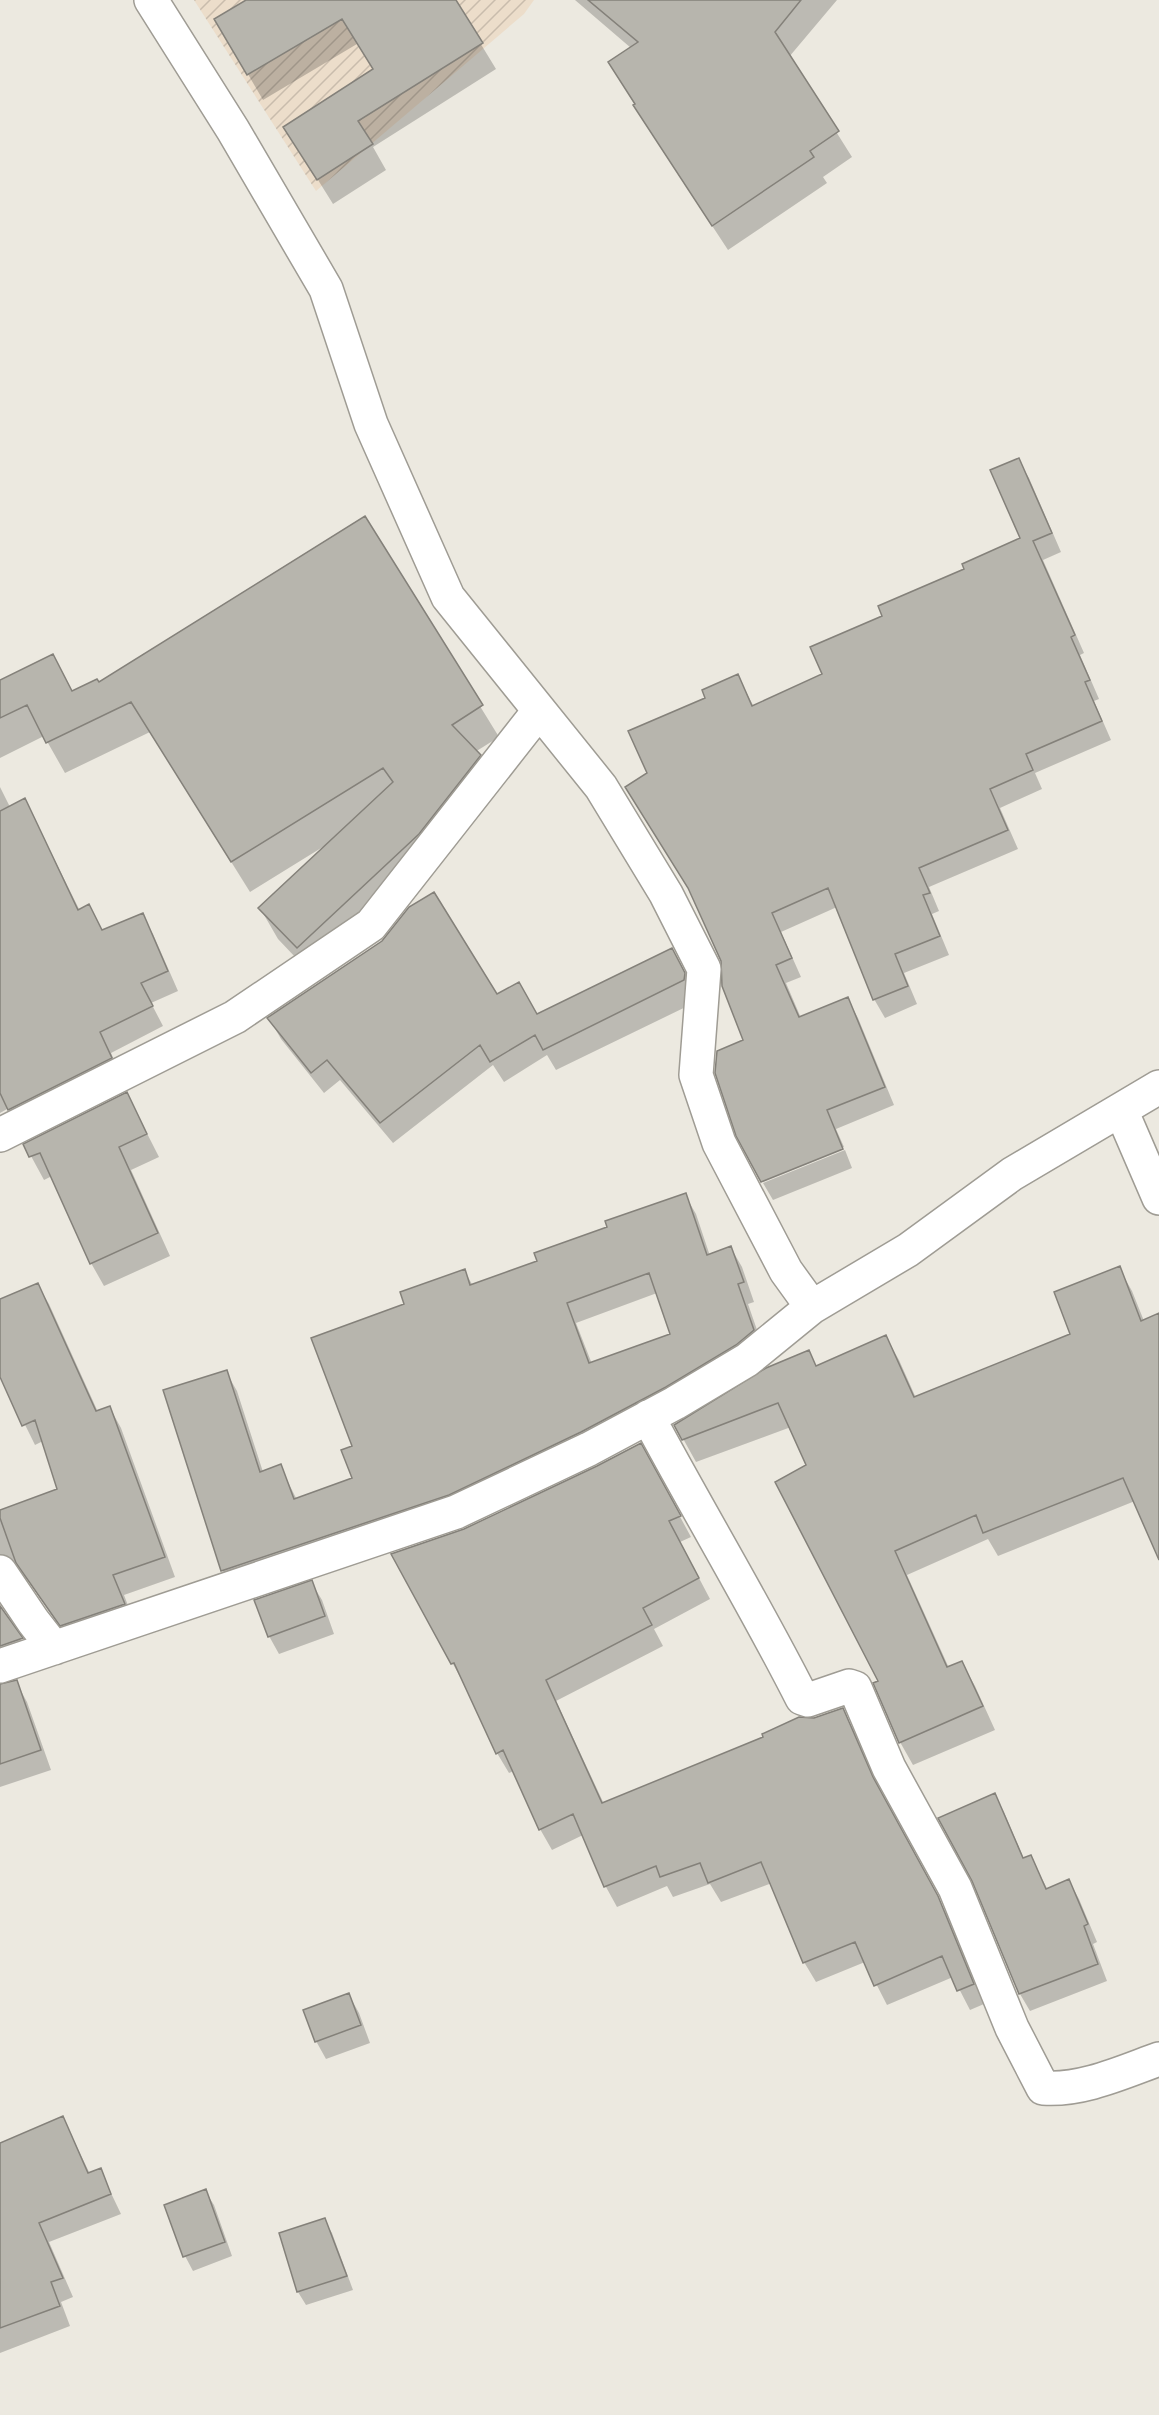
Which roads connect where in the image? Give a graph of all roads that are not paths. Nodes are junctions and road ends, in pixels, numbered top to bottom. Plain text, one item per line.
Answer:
1 (151, 0) edge
2 (539, 711) junction
3 (1159, 1087) edge
4 (1120, 1110) junction
5 (0, 1135) edge
6 (1159, 1198) edge
7 (812, 1307) junction
8 (648, 1418) junction
9 (0, 1572) edge
10 (54, 1647) junction
11 (0, 1666) edge
12 (1159, 2059) edge

1 - 2 street
2 - 5 street
2 - 7 street
3 - 4 street
4 - 6 street
4 - 7 street
7 - 8 street
8 - 10 street
8 - 12 street
9 - 10 street
10 - 11 street

